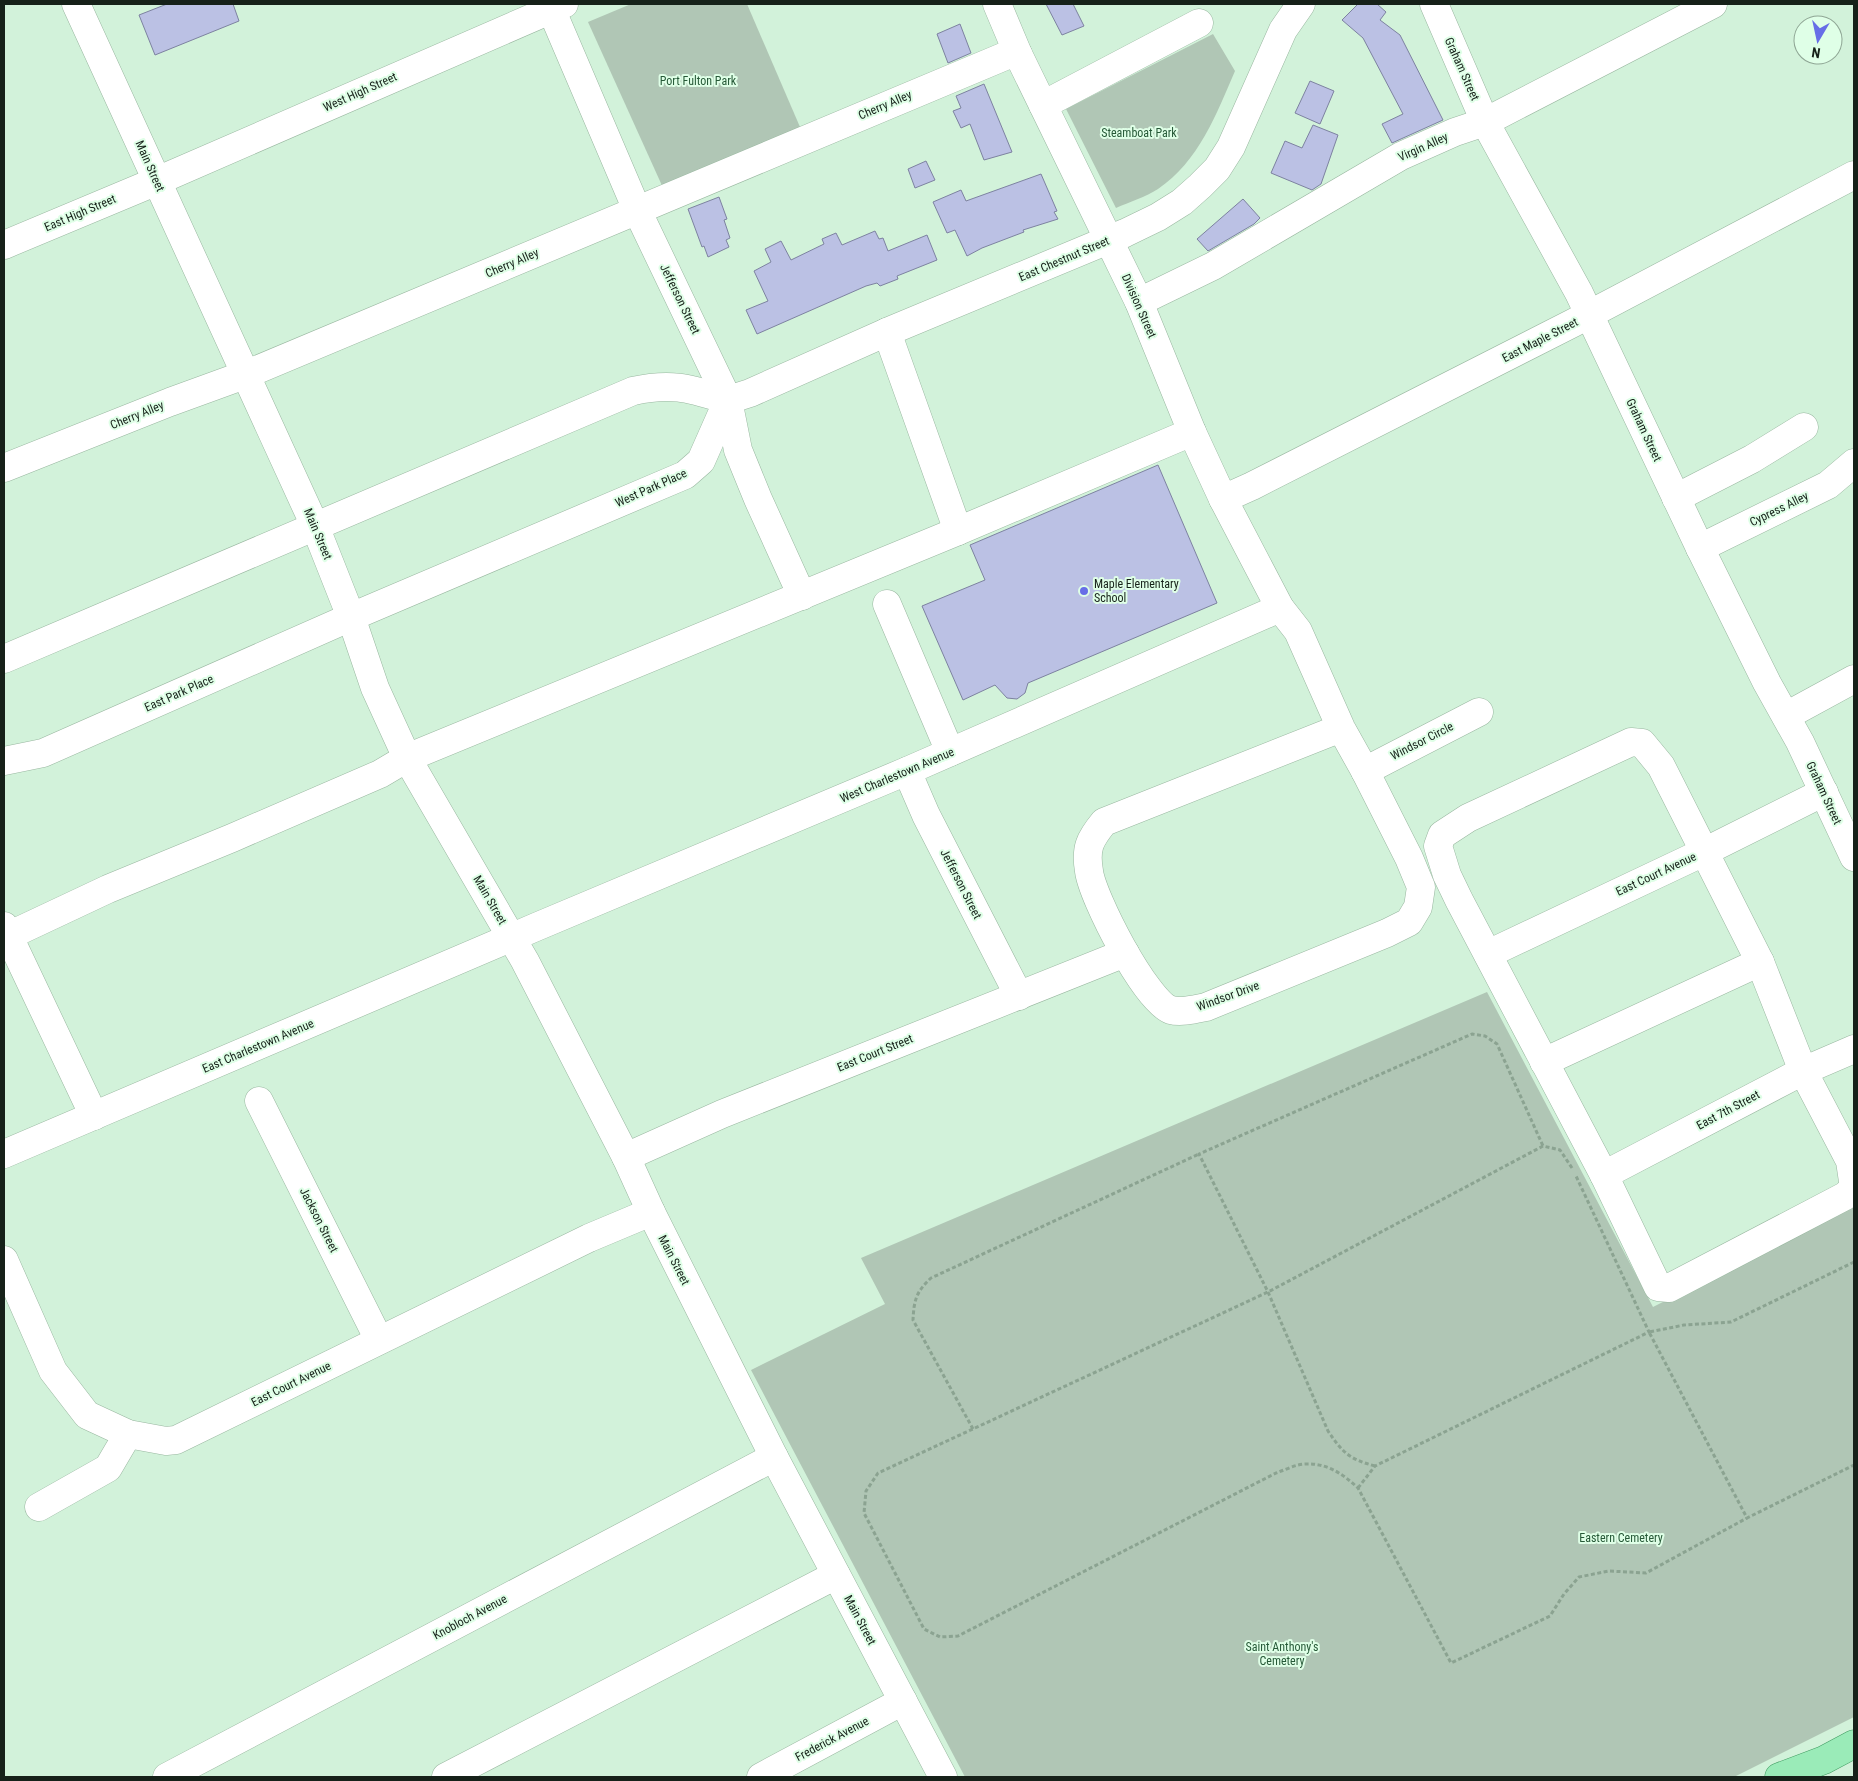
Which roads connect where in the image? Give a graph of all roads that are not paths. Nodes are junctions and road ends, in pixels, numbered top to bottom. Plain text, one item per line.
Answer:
1 (76, 4) edge
2 (997, 4) edge
3 (1301, 4) edge
4 (1434, 4) edge
5 (1713, 4) edge
6 (555, 5) edge
7 (1200, 23) dead end
8 (1018, 54) junction
9 (1043, 105) junction
10 (1485, 122) junction
11 (1854, 175) edge
12 (157, 181) junction
13 (637, 210) junction
14 (1108, 241) junction
15 (4, 245) edge
16 (1139, 302) junction
17 (1589, 314) junction
18 (887, 332) junction
19 (247, 374) junction
20 (728, 400) junction
21 (1804, 427) dead end
22 (1192, 432) junction
23 (1854, 463) edge
24 (4, 468) edge
25 (1676, 498) junction
26 (1223, 499) junction
27 (315, 526) junction
28 (958, 531) junction
29 (1700, 548) junction
30 (802, 596) junction
31 (887, 604) dead end
32 (1280, 608) junction
33 (351, 617) junction
34 (4, 659) edge
35 (1854, 680) edge
36 (1479, 712) dead end
37 (1786, 716) junction
38 (1341, 728) junction
39 (950, 752) junction
40 (407, 758) junction
41 (4, 761) edge
42 (907, 771) junction
43 (1365, 771) junction
44 (1824, 792) junction
45 (1853, 849) edge
46 (1704, 852) junction
47 (6, 931) edge
48 (512, 938) junction
49 (1126, 953) junction
50 (1488, 954) junction
51 (1760, 962) junction
52 (1019, 996) junction
53 (1854, 1049) edge
54 (1544, 1062) junction
55 (1803, 1071) junction
56 (259, 1101) dead end
57 (94, 1116) junction
58 (4, 1154) edge
59 (626, 1157) junction
60 (1604, 1175) junction
61 (651, 1212) junction
62 (4, 1260) edge
63 (379, 1340) junction
64 (128, 1434) junction
65 (774, 1457) junction
66 (39, 1507) dead end
67 (836, 1575) junction
68 (903, 1701) junction
69 (1854, 1744) edge
70 (167, 1777) edge
71 (446, 1777) edge
72 (761, 1777) edge
73 (943, 1777) edge
74 (1779, 1777) edge

1 - 12 street, Main Street
2 - 8 street, Division Street
3 - 14 street, East Chestnut Street
4 - 10 street, Graham Street
5 - 10 street, Virgin Alley
6 - 12 street, West High Street
6 - 13 street, Jefferson Street
7 - 9 street
8 - 9 street, Division Street
8 - 13 street, Cherry Alley
9 - 14 street, Division Street
10 - 16 street, Virgin Alley
10 - 17 street, Graham Street
11 - 17 street, East Maple Street
12 - 15 street, East High Street
12 - 19 street, Main Street
13 - 19 street, Cherry Alley
13 - 20 street, Jefferson Street
14 - 16 street, Division Street
14 - 18 street, East Chestnut Street
16 - 22 street, Division Street
17 - 25 street, Graham Street
17 - 26 street, East Maple Street
18 - 20 street, East Chestnut Street
18 - 28 street
19 - 24 street, Cherry Alley
19 - 27 street, Main Street
20 - 27 street
20 - 30 street, Jefferson Street
20 - 33 street, West Park Place
21 - 25 street
22 - 26 street, Division Street
22 - 28 street
23 - 29 street, Cypress Alley
25 - 29 street, Graham Street
26 - 32 street, Division Street
27 - 33 street, Main Street
27 - 34 street
28 - 30 street
29 - 37 street, Graham Street
30 - 40 street
31 - 39 street
32 - 38 street, Windsor Drive
32 - 39 street, West Charlestown Avenue
33 - 40 street, Main Street
33 - 41 street, East Park Place
35 - 37 street
36 - 43 street, Windsor Circle
37 - 44 street, Graham Street
38 - 43 street, Windsor Drive
38 - 49 street, Windsor Drive
39 - 42 street, West Charlestown Avenue
40 - 47 street
40 - 48 street, Main Street
42 - 48 street, West Charlestown Avenue
42 - 52 street, Jefferson Street
43 - 49 street, Windsor Drive
44 - 45 street, Graham Street
44 - 46 street, East Court Avenue
46 - 50 street, East Court Avenue
46 - 50 street
46 - 51 street
47 - 57 street
48 - 57 street, East Charlestown Avenue
48 - 59 street, Main Street
49 - 52 street, East Court Street
50 - 54 street
51 - 54 street
51 - 55 street
52 - 59 street, East Court Street
53 - 55 street, East 7th Street
54 - 60 street
55 - 60 street, East 7th Street
55 - 60 street
56 - 63 street, Jackson Street
57 - 58 street, East Charlestown Avenue
59 - 61 street, Main Street
61 - 63 street, East Court Avenue
61 - 65 street, Main Street
62 - 64 street, East Court Avenue
63 - 64 street, East Court Avenue
64 - 66 street
65 - 67 street, Main Street
65 - 70 street, Knobloch Avenue
67 - 68 street, Main Street
67 - 71 street
68 - 72 street, Frederick Avenue
68 - 73 street, Main Street
69 - 74 main road

